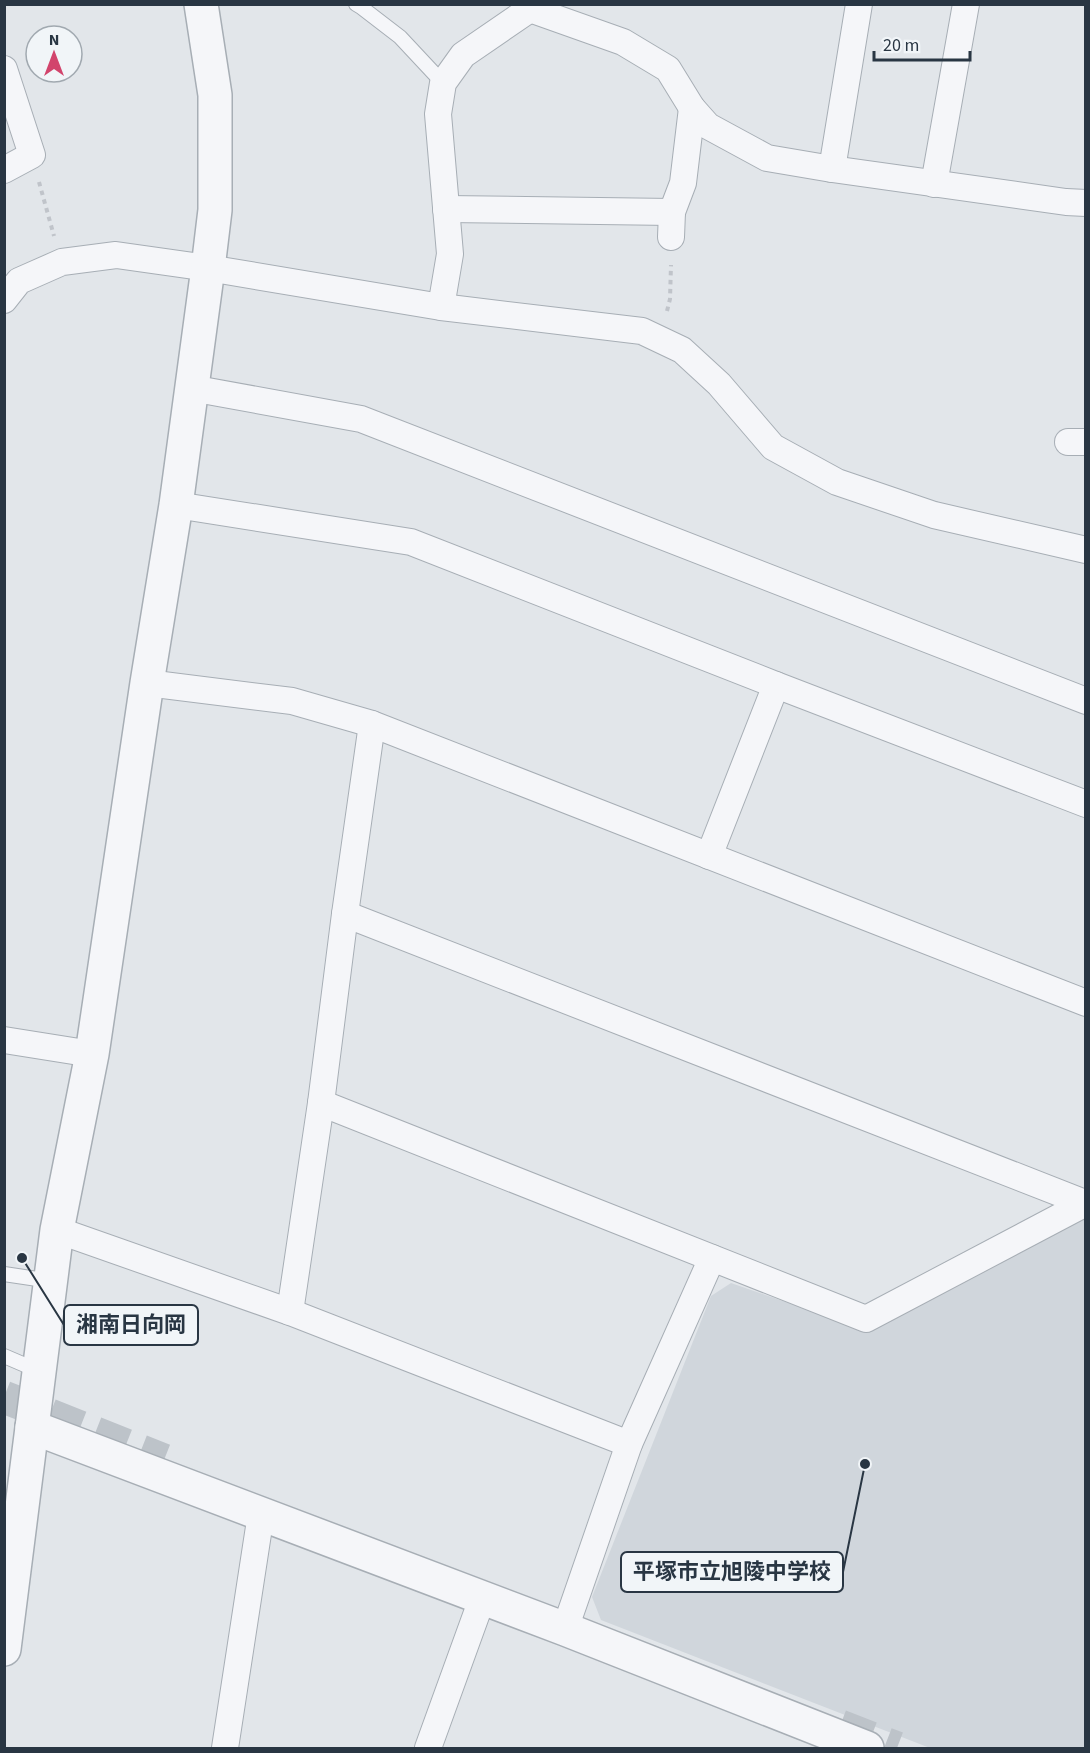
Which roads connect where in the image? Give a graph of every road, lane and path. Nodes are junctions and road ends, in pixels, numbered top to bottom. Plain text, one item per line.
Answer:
1 (201, 4) edge
2 (356, 4) edge
3 (859, 4) edge
4 (966, 4) edge
5 (531, 7) edge
6 (4, 69) edge
7 (443, 83) junction
8 (692, 108) junction
9 (32, 155) junction
10 (832, 169) junction
11 (4, 170) edge
12 (934, 184) junction
13 (1086, 203) edge
14 (446, 209) junction
15 (672, 212) junction
16 (672, 237) joint
17 (62, 262) junction
18 (208, 268) junction
19 (670, 299) dead end
20 (4, 300) edge
21 (441, 307) junction
22 (191, 388) junction
23 (176, 505) junction
24 (1086, 550) edge
25 (147, 683) junction
26 (776, 686) junction
27 (1086, 701) edge
28 (372, 724) junction
29 (1086, 804) edge
30 (709, 856) junction
31 (345, 914) junction
32 (1086, 1003) edge
33 (4, 1040) edge
34 (92, 1054) junction
35 (321, 1103) junction
36 (1085, 1203) edge
37 (57, 1230) junction
38 (712, 1258) junction
39 (4, 1274) edge
40 (51, 1281) junction
41 (290, 1312) junction
42 (4, 1356) edge
43 (39, 1371) junction
44 (32, 1427) junction
45 (629, 1444) junction
46 (261, 1514) junction
47 (482, 1599) junction
48 (565, 1629) junction
49 (4, 1649) edge
50 (225, 1749) edge
51 (428, 1749) edge
52 (867, 1749) tunnel mouth

1 - 18 street
2 - 7 lane
3 - 10 street
4 - 12 street
5 - 7 street
5 - 8 street
6 - 9 street
7 - 14 street
8 - 10 street
8 - 15 street
9 - 11 street
9 - 17 path
10 - 12 street
12 - 13 street
14 - 15 street
14 - 21 street
15 - 16 street
16 - 19 path
17 - 18 street
17 - 20 street
18 - 21 street
18 - 22 street
21 - 24 street
22 - 23 street
22 - 27 street
23 - 25 street
23 - 26 street
25 - 28 street
25 - 34 street
26 - 29 street
26 - 30 street
28 - 30 street
28 - 31 street
30 - 32 street
31 - 35 street
31 - 36 street
33 - 34 street
34 - 37 street
35 - 38 street
35 - 41 street
36 - 38 street
37 - 40 street
37 - 41 street
38 - 45 street
39 - 40 lane
40 - 43 street
41 - 45 street
42 - 43 lane
43 - 44 street
44 - 46 street
44 - 49 street
45 - 48 street
46 - 47 street
46 - 50 street
47 - 48 street
47 - 51 street
48 - 52 street

